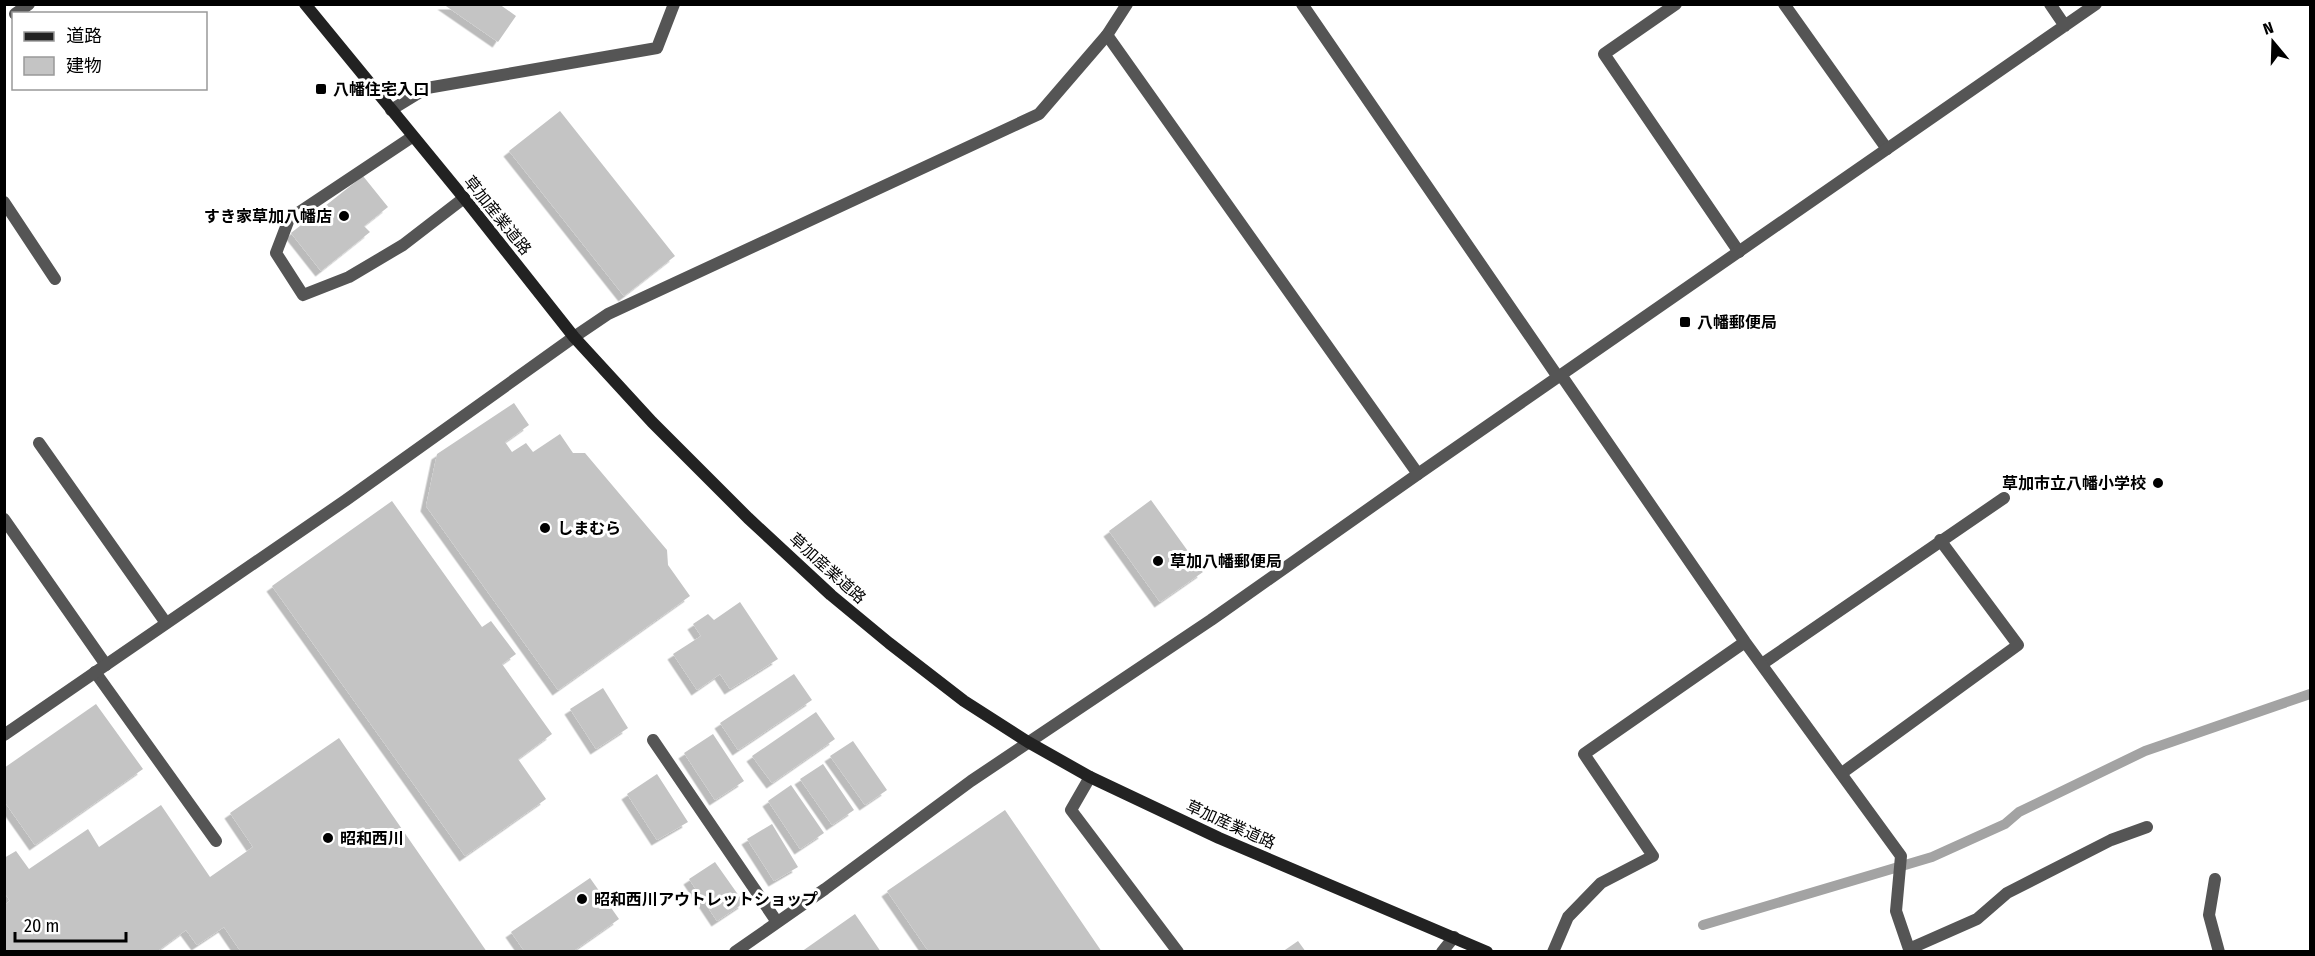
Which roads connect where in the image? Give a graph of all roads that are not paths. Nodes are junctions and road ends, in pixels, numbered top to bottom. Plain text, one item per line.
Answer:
1 (305, 4) edge
2 (674, 4) edge
3 (1127, 4) edge
4 (1302, 4) edge
5 (1676, 4) edge
6 (1784, 4) edge
7 (2050, 4) edge
8 (2096, 4) edge
9 (2065, 26) junction
10 (1107, 35) junction
11 (391, 110) junction
12 (412, 137) junction
13 (1887, 149) junction
14 (464, 198) junction
15 (4, 202) edge
16 (1738, 252) junction
17 (55, 279) dead end
18 (573, 337) junction
19 (1560, 376) junction
20 (39, 443) dead end
21 (1418, 474) junction
22 (2004, 498) dead end
23 (4, 519) edge
24 (1940, 540) junction
25 (166, 623) junction
26 (1745, 642) junction
27 (1762, 664) junction
28 (101, 669) junction
29 (4, 735) edge
30 (653, 740) dead end
31 (1028, 742) junction
32 (1842, 773) junction
33 (1090, 777) junction
34 (2147, 827) dead end
35 (216, 841) dead end
36 (2216, 879) dead end
37 (777, 922) junction
38 (1454, 937) junction
39 (735, 951) edge
40 (1178, 951) edge
41 (1442, 951) edge
42 (1487, 951) edge
43 (1553, 951) edge
44 (2219, 951) edge

1 - 11 main road, 草加産業道路
2 - 11 street
3 - 10 street
4 - 19 street
5 - 16 street
6 - 13 street
7 - 9 street
8 - 9 street
9 - 13 street
10 - 18 street
10 - 21 street
11 - 12 main road, 草加産業道路
12 - 14 main road, 草加産業道路
12 - 14 street
13 - 16 street
14 - 18 main road, 草加産業道路
15 - 17 street
16 - 19 street
18 - 25 street
18 - 31 main road, 草加産業道路
19 - 21 street
19 - 26 street
20 - 25 street
21 - 31 street
22 - 24 street
23 - 28 street
24 - 27 street
24 - 32 street
25 - 28 street
26 - 27 street
26 - 43 street
27 - 32 street
28 - 29 street
28 - 35 street
30 - 37 street
31 - 33 main road, 草加産業道路
31 - 37 street
32 - 34 street
33 - 38 main road, 草加産業道路
33 - 40 street
36 - 44 street
37 - 39 street
38 - 41 street
38 - 42 main road, 草加産業道路

